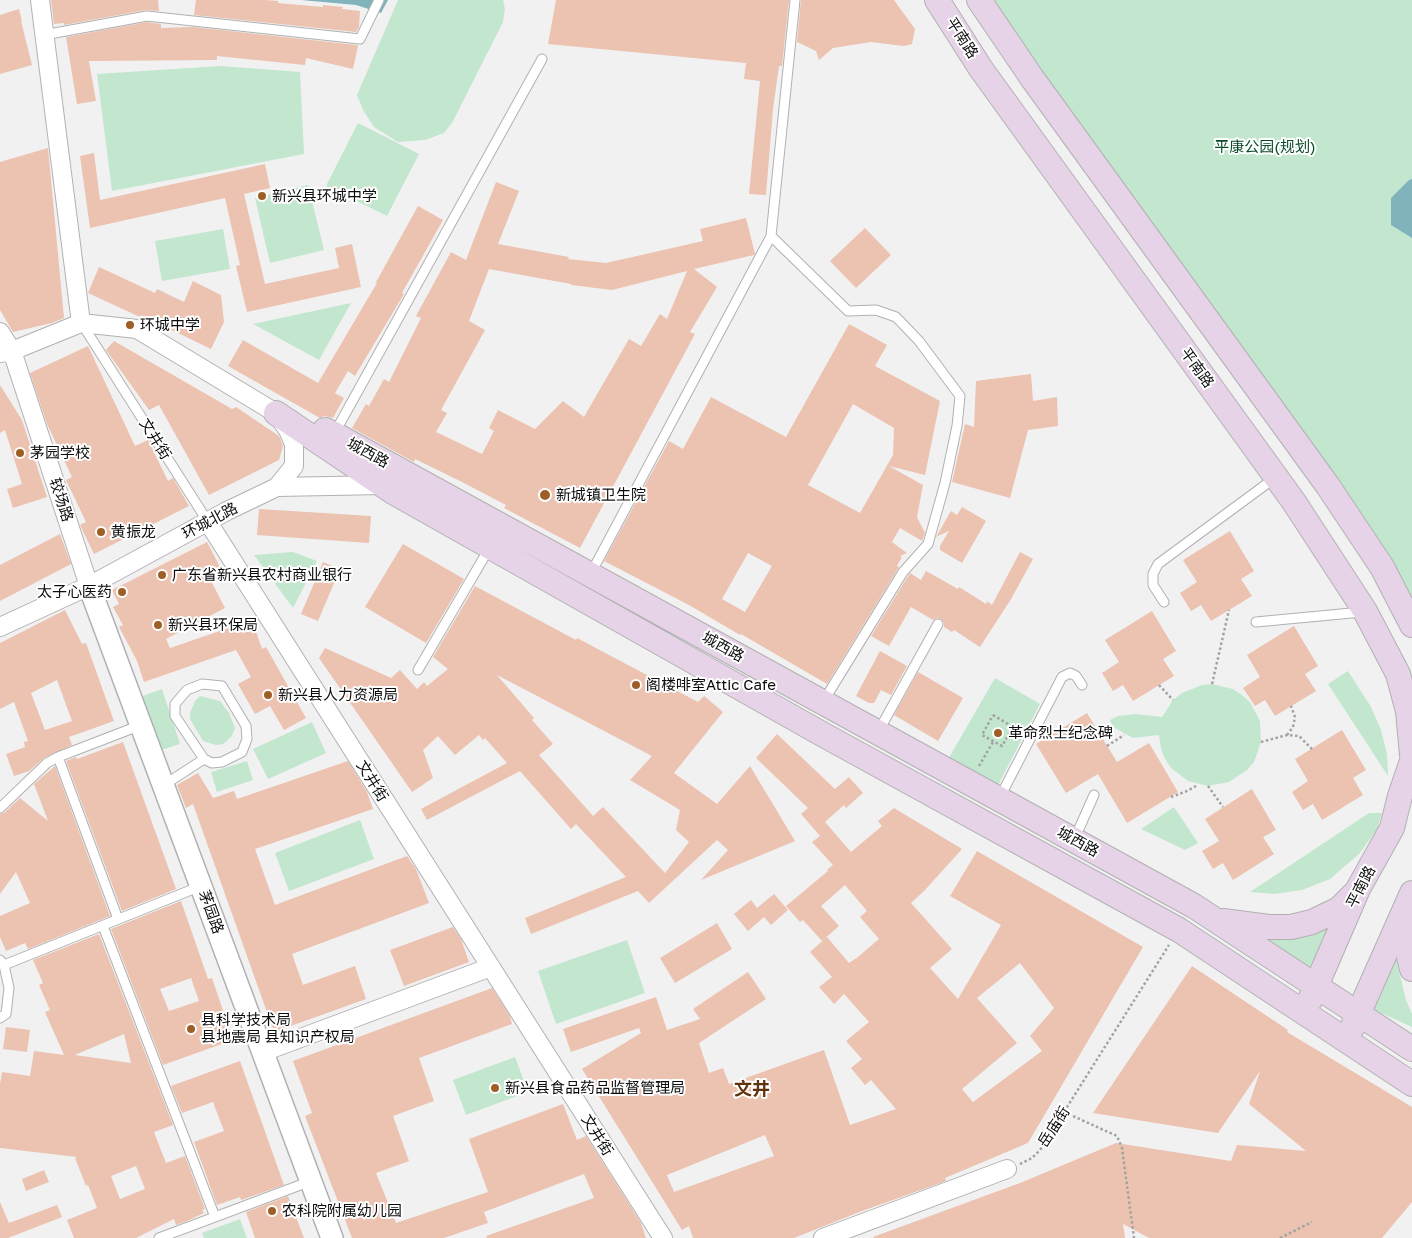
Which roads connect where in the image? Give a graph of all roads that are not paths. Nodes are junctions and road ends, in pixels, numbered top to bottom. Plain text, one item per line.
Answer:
1 (40, 0) edge
2 (379, 0) edge
3 (794, 0) edge
4 (937, 0) edge
5 (979, 0) edge
6 (44, 35) junction
7 (542, 59) dead end
8 (771, 236) junction
9 (82, 323) junction
10 (0, 332) edge
11 (6, 352) edge
12 (276, 412) junction
13 (334, 434) junction
14 (1276, 477) junction
15 (277, 487) junction
16 (436, 490) junction
17 (208, 522) junction
18 (490, 546) junction
19 (590, 575) junction
20 (89, 586) junction
21 (1164, 602) dead end
22 (1365, 611) junction
23 (1256, 622) dead end
24 (938, 624) dead end
25 (1412, 625) edge
26 (0, 627) edge
27 (418, 670) dead end
28 (1082, 685) dead end
29 (823, 702) junction
30 (141, 725) junction
31 (878, 733) junction
32 (1412, 755) edge
33 (58, 757) junction
34 (204, 759) junction
35 (1412, 761) edge
36 (164, 786) junction
37 (1094, 795) dead end
38 (999, 799) junction
39 (0, 808) edge
40 (1074, 840) junction
41 (201, 886) junction
42 (1358, 889) junction
43 (1412, 894) edge
44 (1412, 904) edge
45 (1213, 918) junction
46 (118, 919) junction
47 (103, 926) junction
48 (2, 962) edge
49 (491, 967) junction
50 (1412, 969) edge
51 (1316, 986) junction
52 (1304, 1013) junction
53 (1358, 1014) junction
54 (0, 1018) edge
55 (1347, 1041) junction
56 (1412, 1049) edge
57 (263, 1052) junction
58 (1412, 1084) edge
59 (1007, 1169) road end
60 (311, 1180) junction
61 (214, 1217) junction
62 (160, 1238) edge
63 (332, 1238) edge
64 (663, 1238) edge
65 (822, 1238) edge

1 - 6 street
2 - 6 lane
3 - 8 lane
4 - 14 main road, 平南路
5 - 25 main road
6 - 9 street
7 - 13 lane
8 - 19 lane
8 - 29 lane
9 - 11 street, 城西路
9 - 12 street, 城西路
9 - 17 lane, 文井街
10 - 11 street, 较场路
11 - 20 street, 较场路
12 - 13 main road, 城西路
12 - 15 street
12 - 18 main road
13 - 16 main road, 城西路
14 - 21 lane
14 - 22 main road, 平南路
15 - 16 street, 环城北路
15 - 17 street, 环城北路
16 - 19 main road, 城西路
17 - 20 street, 环城北路
17 - 49 street, 文井街
18 - 27 lane
18 - 52 main road
19 - 29 main road, 城西路
20 - 26 street, 环城北路
20 - 30 street, 茅园路
22 - 23 lane
22 - 32 main road, 平南路
24 - 31 lane
28 - 38 lane
29 - 31 main road, 城西路
30 - 33 lane
30 - 36 street, 茅园路
31 - 38 main road, 城西路
33 - 39 lane
33 - 46 lane
34 - 34 lane
34 - 36 lane
35 - 42 main road, 平南路
36 - 41 street, 茅园路
37 - 40 lane
38 - 40 main road, 城西路
40 - 45 main road, 城西路
41 - 46 lane
41 - 57 street, 茅园路
42 - 45 main road
42 - 51 main road, 平南路
43 - 53 main road
44 - 50 main road
45 - 51 main road, 城西路
46 - 47 lane
47 - 48 lane
47 - 61 lane
48 - 54 lane
49 - 57 street
49 - 64 street, 文井街
51 - 52 main road, 平南路
51 - 53 main road, 城西路
52 - 55 main road
53 - 55 main road
53 - 56 main road, 城西路
55 - 58 main road
57 - 60 street, 茅园路
59 - 65 street
60 - 61 lane
60 - 63 street, 茅园路
61 - 62 lane

